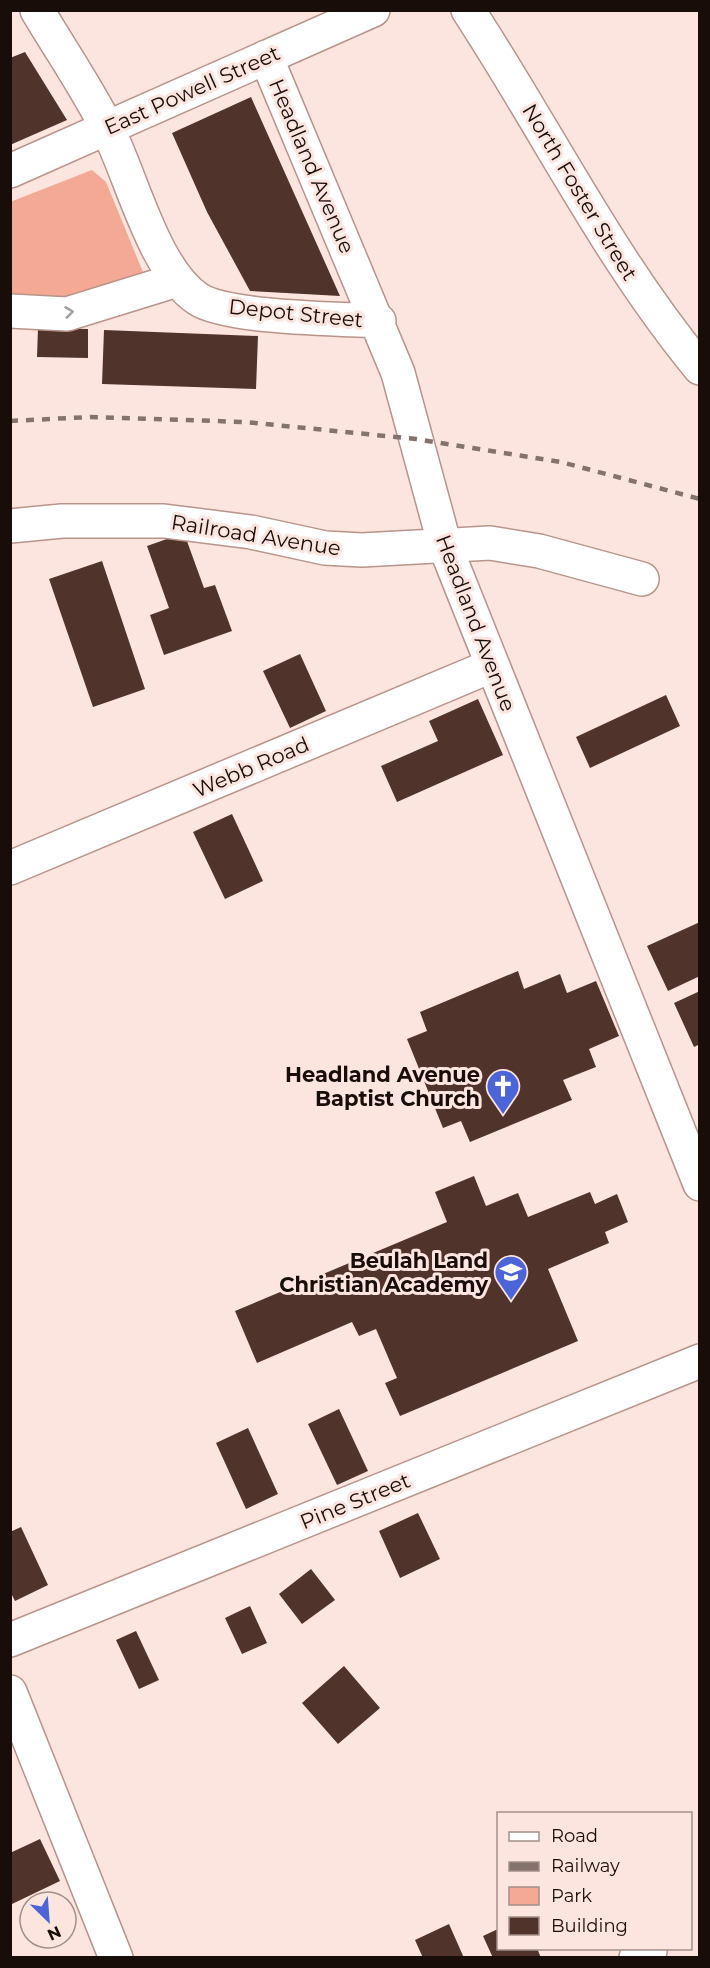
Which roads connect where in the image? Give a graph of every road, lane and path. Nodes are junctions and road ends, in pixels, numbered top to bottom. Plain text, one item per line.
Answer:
1 (37, 10) edge
2 (373, 10) edge
3 (468, 10) edge
4 (266, 57) junction
5 (107, 128) junction
6 (10, 171) edge
7 (177, 280) junction
8 (10, 311) edge
9 (379, 321) junction
10 (699, 368) edge
11 (10, 526) edge
12 (445, 546) junction
13 (642, 579) dead end
14 (491, 666) junction
15 (10, 868) edge
16 (699, 1184) edge
17 (699, 1361) edge
18 (10, 1640) edge
19 (10, 1692) edge
20 (116, 1958) edge

1 - 5 street, Depot Street
2 - 4 street, East Powell Street
3 - 10 street, North Foster Street
4 - 5 street, East Powell Street
4 - 9 street, Headland Avenue
5 - 6 street, East Powell Street
5 - 7 street, Depot Street
8 -> 7 street
7 - 9 street, Depot Street
9 - 12 street, Headland Avenue
11 - 12 street, Railroad Avenue
12 - 13 street, Railroad Avenue
12 - 14 street, Headland Avenue
14 - 15 street, Webb Road
14 - 16 street, Headland Avenue
17 - 18 street, Pine Street
19 - 20 street

